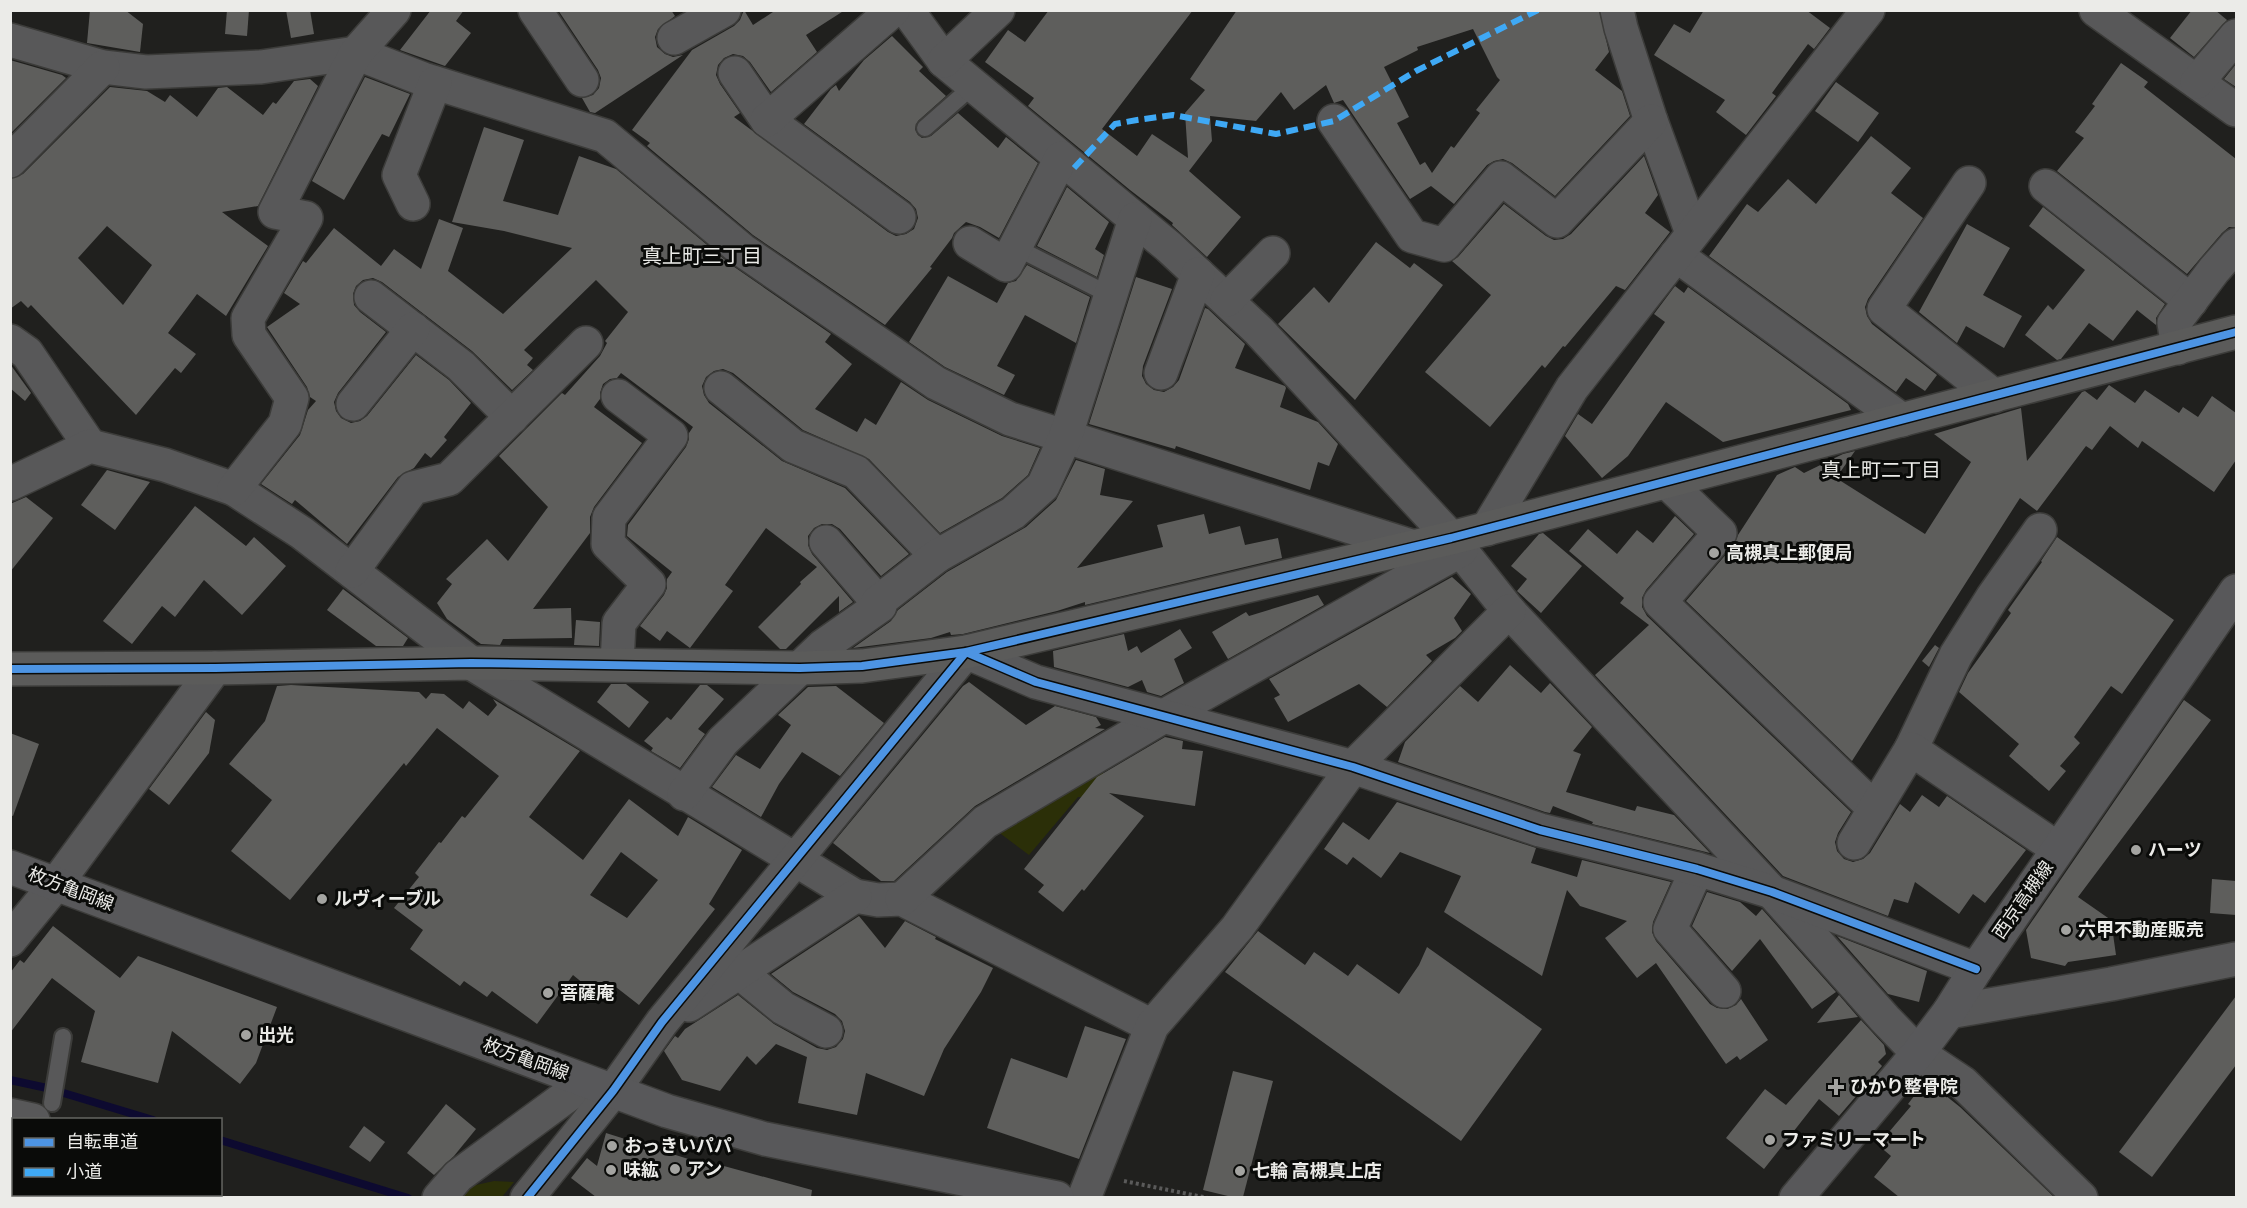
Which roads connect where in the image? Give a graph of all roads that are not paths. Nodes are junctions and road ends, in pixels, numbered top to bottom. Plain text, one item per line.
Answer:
1 (394, 10) edge
2 (535, 10) edge
3 (724, 10) edge
4 (893, 10) edge
5 (907, 10) edge
6 (998, 10) edge
7 (1617, 10) edge
8 (1868, 10) edge
9 (2096, 10) edge
10 (682, 26) edge
11 (2236, 36) edge
12 (10, 40) edge
13 (356, 53) junction
14 (944, 61) junction
15 (103, 67) junction
16 (735, 73) dead end
17 (582, 80) dead end
18 (2197, 82) junction
19 (435, 83) junction
20 (974, 86) junction
21 (2236, 110) edge
22 (767, 120) junction
23 (1334, 121) dead end
24 (1652, 121) junction
25 (925, 128) dead end
26 (1061, 158) junction
27 (10, 161) edge
28 (1969, 183) dead end
29 (2046, 186) dead end
30 (413, 204) dead end
31 (899, 218) dead end
32 (1135, 219) junction
33 (970, 243) dead end
34 (1684, 244) junction
35 (2236, 245) edge
36 (1015, 247) junction
37 (1273, 253) dead end
38 (1198, 274) junction
39 (1110, 295) junction
40 (371, 297) dead end
41 (1227, 300) junction
42 (2191, 301) junction
43 (413, 329) junction
44 (2236, 332) edge
45 (10, 341) edge
46 (586, 343) dead end
47 (2178, 348) junction
48 (1161, 372) dead end
49 (721, 388) dead end
50 (618, 396) dead end
51 (1994, 396) junction
52 (353, 404) dead end
53 (512, 417) junction
54 (1902, 420) junction
55 (1065, 438) junction
56 (90, 446) junction
57 (1667, 482) junction
58 (10, 484) edge
59 (234, 489) junction
60 (1487, 529) junction
61 (2040, 530) dead end
62 (826, 542) dead end
63 (1456, 544) junction
64 (1414, 547) junction
65 (937, 556) junction
66 (352, 571) junction
67 (2236, 591) edge
68 (878, 602) junction
69 (1509, 611) junction
70 (966, 652) junction
71 (471, 663) junction
72 (617, 664) junction
73 (215, 668) junction
74 (800, 668) junction
75 (10, 669) edge
76 (1164, 716) junction
77 (1911, 749) junction
78 (1353, 767) junction
79 (684, 794) junction
80 (1875, 809) junction
81 (1854, 843) dead end
82 (2058, 849) junction
83 (795, 859) junction
84 (10, 867) edge
85 (1697, 869) junction
86 (56, 884) junction
87 (1772, 892) junction
88 (855, 896) junction
89 (902, 899) junction
90 (10, 940) edge
91 (2236, 959) edge
92 (1976, 969) junction
93 (739, 972) junction
94 (1724, 991) dead end
95 (1949, 1012) junction
96 (662, 1022) junction
97 (1152, 1026) junction
98 (826, 1031) dead end
99 (63, 1036) dead end
100 (1918, 1053) junction
101 (600, 1086) junction
102 (48, 1104) edge
103 (10, 1114) edge
104 (439, 1197) edge
105 (527, 1197) edge
106 (1057, 1197) edge
107 (1084, 1197) edge
108 (1796, 1197) edge
109 (2081, 1197) edge

1 - 13 street
2 - 17 street
3 - 10 street
4 - 22 street
5 - 14 street
6 - 14 street
7 - 24 street
8 - 34 street
9 - 18 street
11 - 18 street
12 - 15 street
13 - 15 street
13 - 19 street
13 - 59 street
14 - 20 street
15 - 27 street
16 - 22 street
18 - 21 street
19 - 30 street
19 - 55 street
20 - 25 lane
20 - 26 street
22 - 31 street
23 - 24 street
24 - 34 street
26 - 32 street
26 - 36 street
28 - 51 street
29 - 42 street
32 - 38 street
32 - 39 street
33 - 36 street
34 - 54 street
34 - 60 street
35 - 42 street
36 - 39 lane
37 - 41 street
38 - 41 street
38 - 48 street
39 - 55 street
40 - 43 street
41 - 63 street
42 - 47 street
43 - 52 street
43 - 53 street
44 - 47 street
45 - 56 street
46 - 53 street
47 - 51 street
49 - 65 street
50 - 72 street
51 - 54 street
53 - 66 street
54 - 57 street
55 - 64 street
55 - 65 street
56 - 58 street
56 - 59 street
57 - 60 street
57 - 80 street
59 - 66 street
60 - 63 street
61 - 77 street
62 - 68 street
63 - 64 street
63 - 69 street
63 - 76 street
64 - 70 street
65 - 68 street
66 - 71 street
67 - 82 main road, 西京高槻線
68 - 74 street
69 - 78 street
69 - 87 street
70 - 74 street
70 - 76 street
70 - 83 street
71 - 72 street
71 - 73 street
71 - 79 street
72 - 74 street
73 - 75 street
73 - 86 street
74 - 79 street
76 - 78 street
76 - 89 street
77 - 80 street
77 - 82 street
78 - 85 street
78 - 97 street
79 - 83 street
80 - 81 street
82 - 92 main road, 西京高槻線
83 - 88 street
83 - 96 street
84 - 86 main road, 枚方亀岡線
85 - 87 street
85 - 94 street
86 - 90 street
86 - 101 main road, 枚方亀岡線
87 - 92 street
87 - 100 street
88 - 89 street
88 - 93 street
89 - 97 street
91 - 95 street
92 - 95 main road, 西京高槻線
93 - 96 street
93 - 98 street
95 - 100 main road, 西京高槻線
96 - 101 street
97 - 107 street
99 - 102 lane
100 - 108 main road, 西京高槻線
100 - 109 street
101 - 104 street
101 - 105 street
101 - 106 main road, 枚方亀岡線
102 - 103 street

